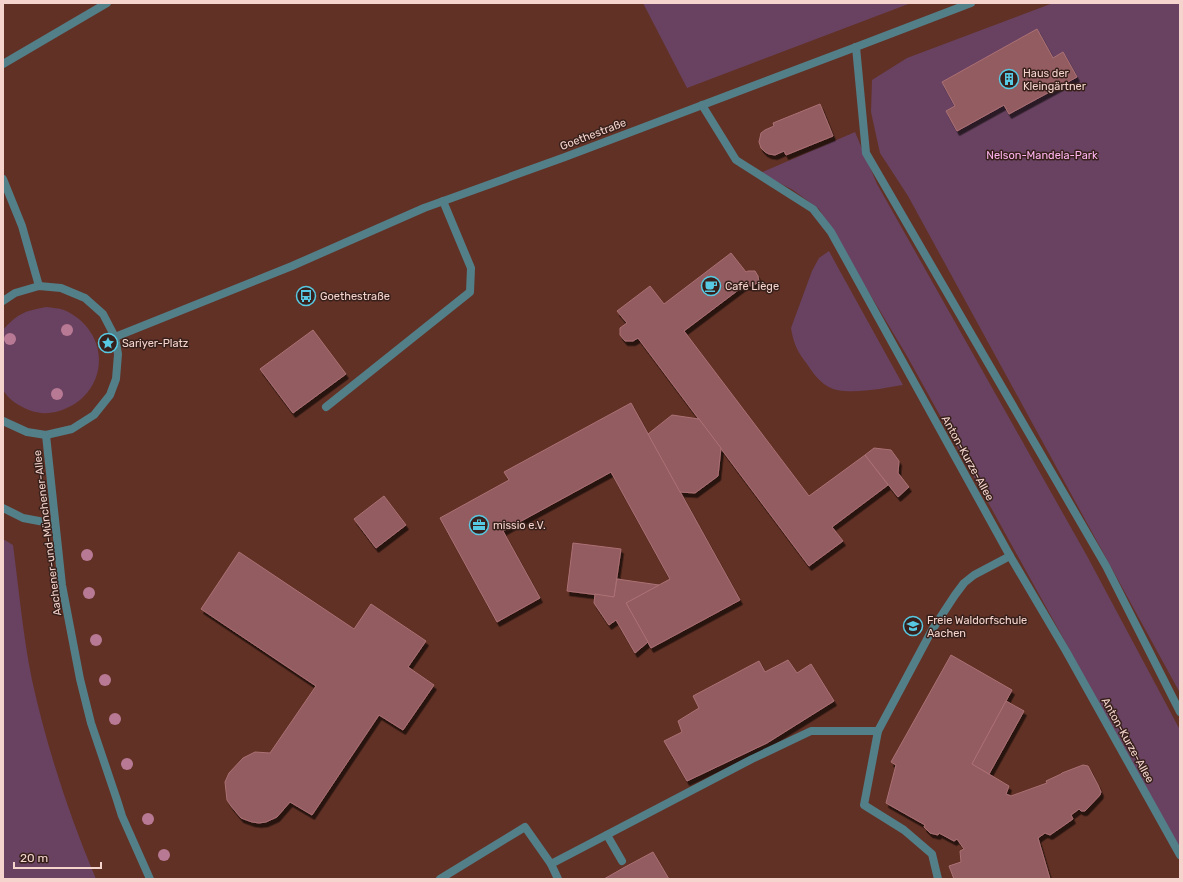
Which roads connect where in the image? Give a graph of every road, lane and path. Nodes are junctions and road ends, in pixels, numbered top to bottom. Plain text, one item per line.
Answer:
1 (107, 3) edge
2 (971, 3) edge
3 (856, 47) junction
4 (3, 64) edge
5 (702, 104) junction
6 (3, 179) edge
7 (443, 201) junction
8 (39, 286) junction
9 (3, 300) edge
10 (115, 337) junction
11 (326, 407) dead end
12 (3, 421) edge
13 (46, 435) junction
14 (3, 508) edge
15 (55, 524) junction
16 (1010, 556) junction
17 (1180, 712) edge
18 (878, 731) junction
19 (607, 835) junction
20 (1180, 855) edge
21 (622, 861) dead end
22 (551, 864) junction
23 (150, 879) edge
24 (440, 879) edge
25 (558, 879) edge
26 (938, 879) edge

1 - 4 street
2 - 3 street, Goethestraße
3 - 5 street, Goethestraße
3 - 17 street
5 - 7 street, Goethestraße
5 - 16 street, Anton-Kurze-Allee
6 - 8 street
7 - 10 street, Goethestraße
7 - 11 street
8 - 9 street
8 - 10 street
10 - 13 street
12 - 13 street
13 - 15 street, Aachener-und-Münchener-Allee
14 - 15 street
15 - 23 street, Aachener-und-Münchener-Allee
16 - 18 street
16 - 20 street, Anton-Kurze-Allee
18 - 19 street
18 - 26 street
19 - 21 street
19 - 22 street
22 - 24 street
22 - 25 street

